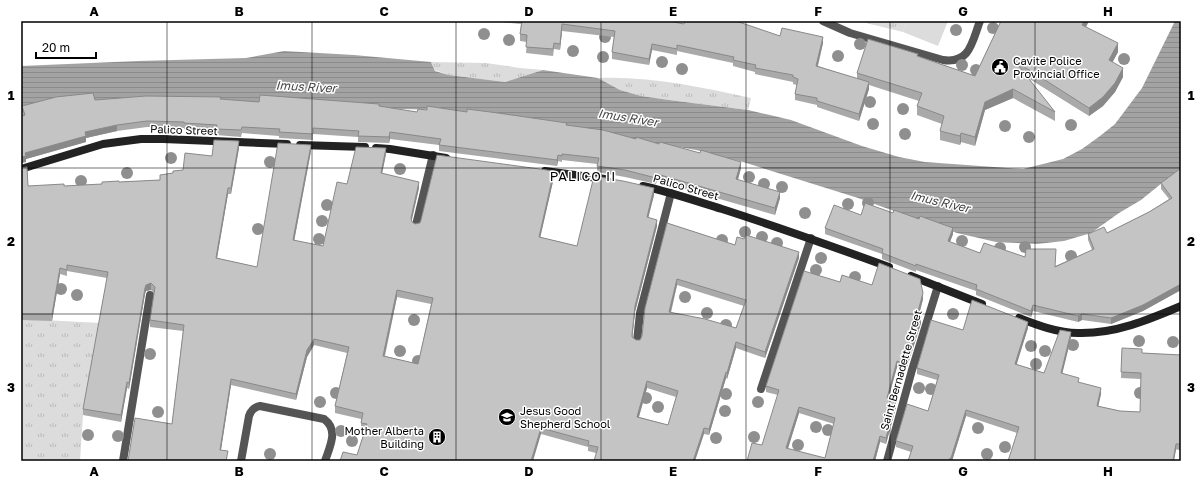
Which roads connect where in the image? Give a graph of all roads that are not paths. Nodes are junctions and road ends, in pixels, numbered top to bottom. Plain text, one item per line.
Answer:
1 (823, 21) edge
2 (980, 21) edge
3 (433, 156) junction
4 (454, 159) edge
5 (21, 169) edge
6 (536, 170) edge
7 (611, 180) edge
8 (636, 185) edge
9 (671, 194) junction
10 (416, 225) edge
11 (811, 238) junction
12 (938, 286) junction
13 (150, 295) dead end
14 (1181, 306) edge
15 (990, 307) edge
16 (1012, 315) edge
17 (637, 341) edge
18 (761, 389) dead end
19 (123, 461) edge
20 (241, 461) edge
21 (325, 461) edge
22 (887, 461) edge

1 - 2 street
3 - 4 street, Palico Street
3 - 5 street, Palico Street
3 - 10 street
6 - 7 street
8 - 9 street, Palico Street
9 - 11 street, Palico Street
9 - 17 street
11 - 12 street, Palico Street
11 - 18 street
12 - 15 street, Palico Street
12 - 22 street, Saint Bernadette Street
13 - 19 street
14 - 16 street
20 - 21 street

